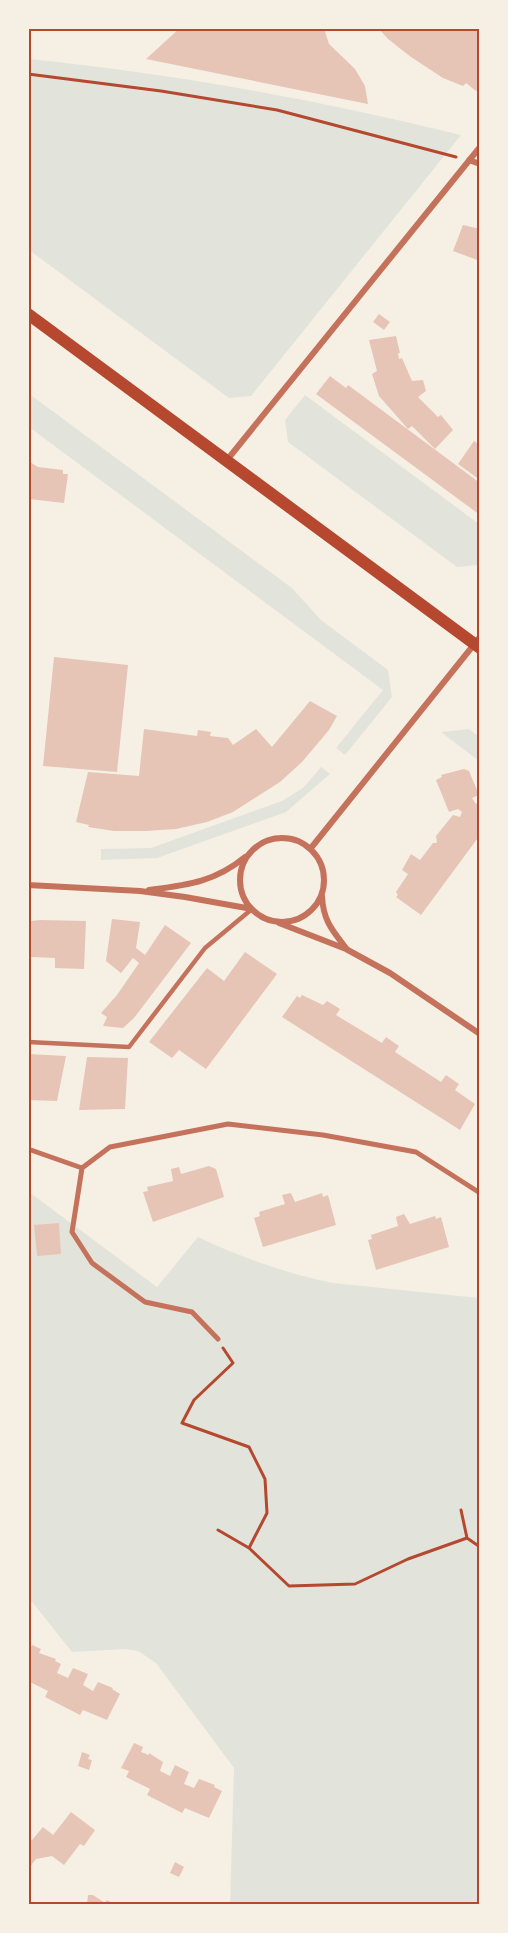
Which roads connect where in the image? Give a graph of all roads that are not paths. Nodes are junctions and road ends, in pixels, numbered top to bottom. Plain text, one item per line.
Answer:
1 (480, 147) edge
2 (469, 160) junction
3 (480, 164) edge
4 (28, 314) edge
5 (227, 460) junction
6 (478, 643) edge
7 (311, 848) junction
8 (248, 854) junction
9 (28, 885) edge
10 (140, 891) junction
11 (322, 895) junction
12 (252, 909) junction
13 (275, 921) junction
14 (346, 949) junction
15 (480, 1034) edge
16 (28, 1042) edge
17 (28, 1149) edge
18 (82, 1168) junction
19 (480, 1193) edge
20 (218, 1339) road end

1 - 2 street
2 - 3 street
2 - 5 street
4 - 5 main road
5 - 6 main road
6 - 7 street
7 - 8 street
7 - 11 street
8 - 10 street
8 - 12 street
9 - 10 street
10 - 12 street
11 - 13 street
11 - 14 street
12 - 13 street
12 - 16 lane
13 - 14 street
14 - 15 street
17 - 18 street
18 - 19 street
18 - 20 street

